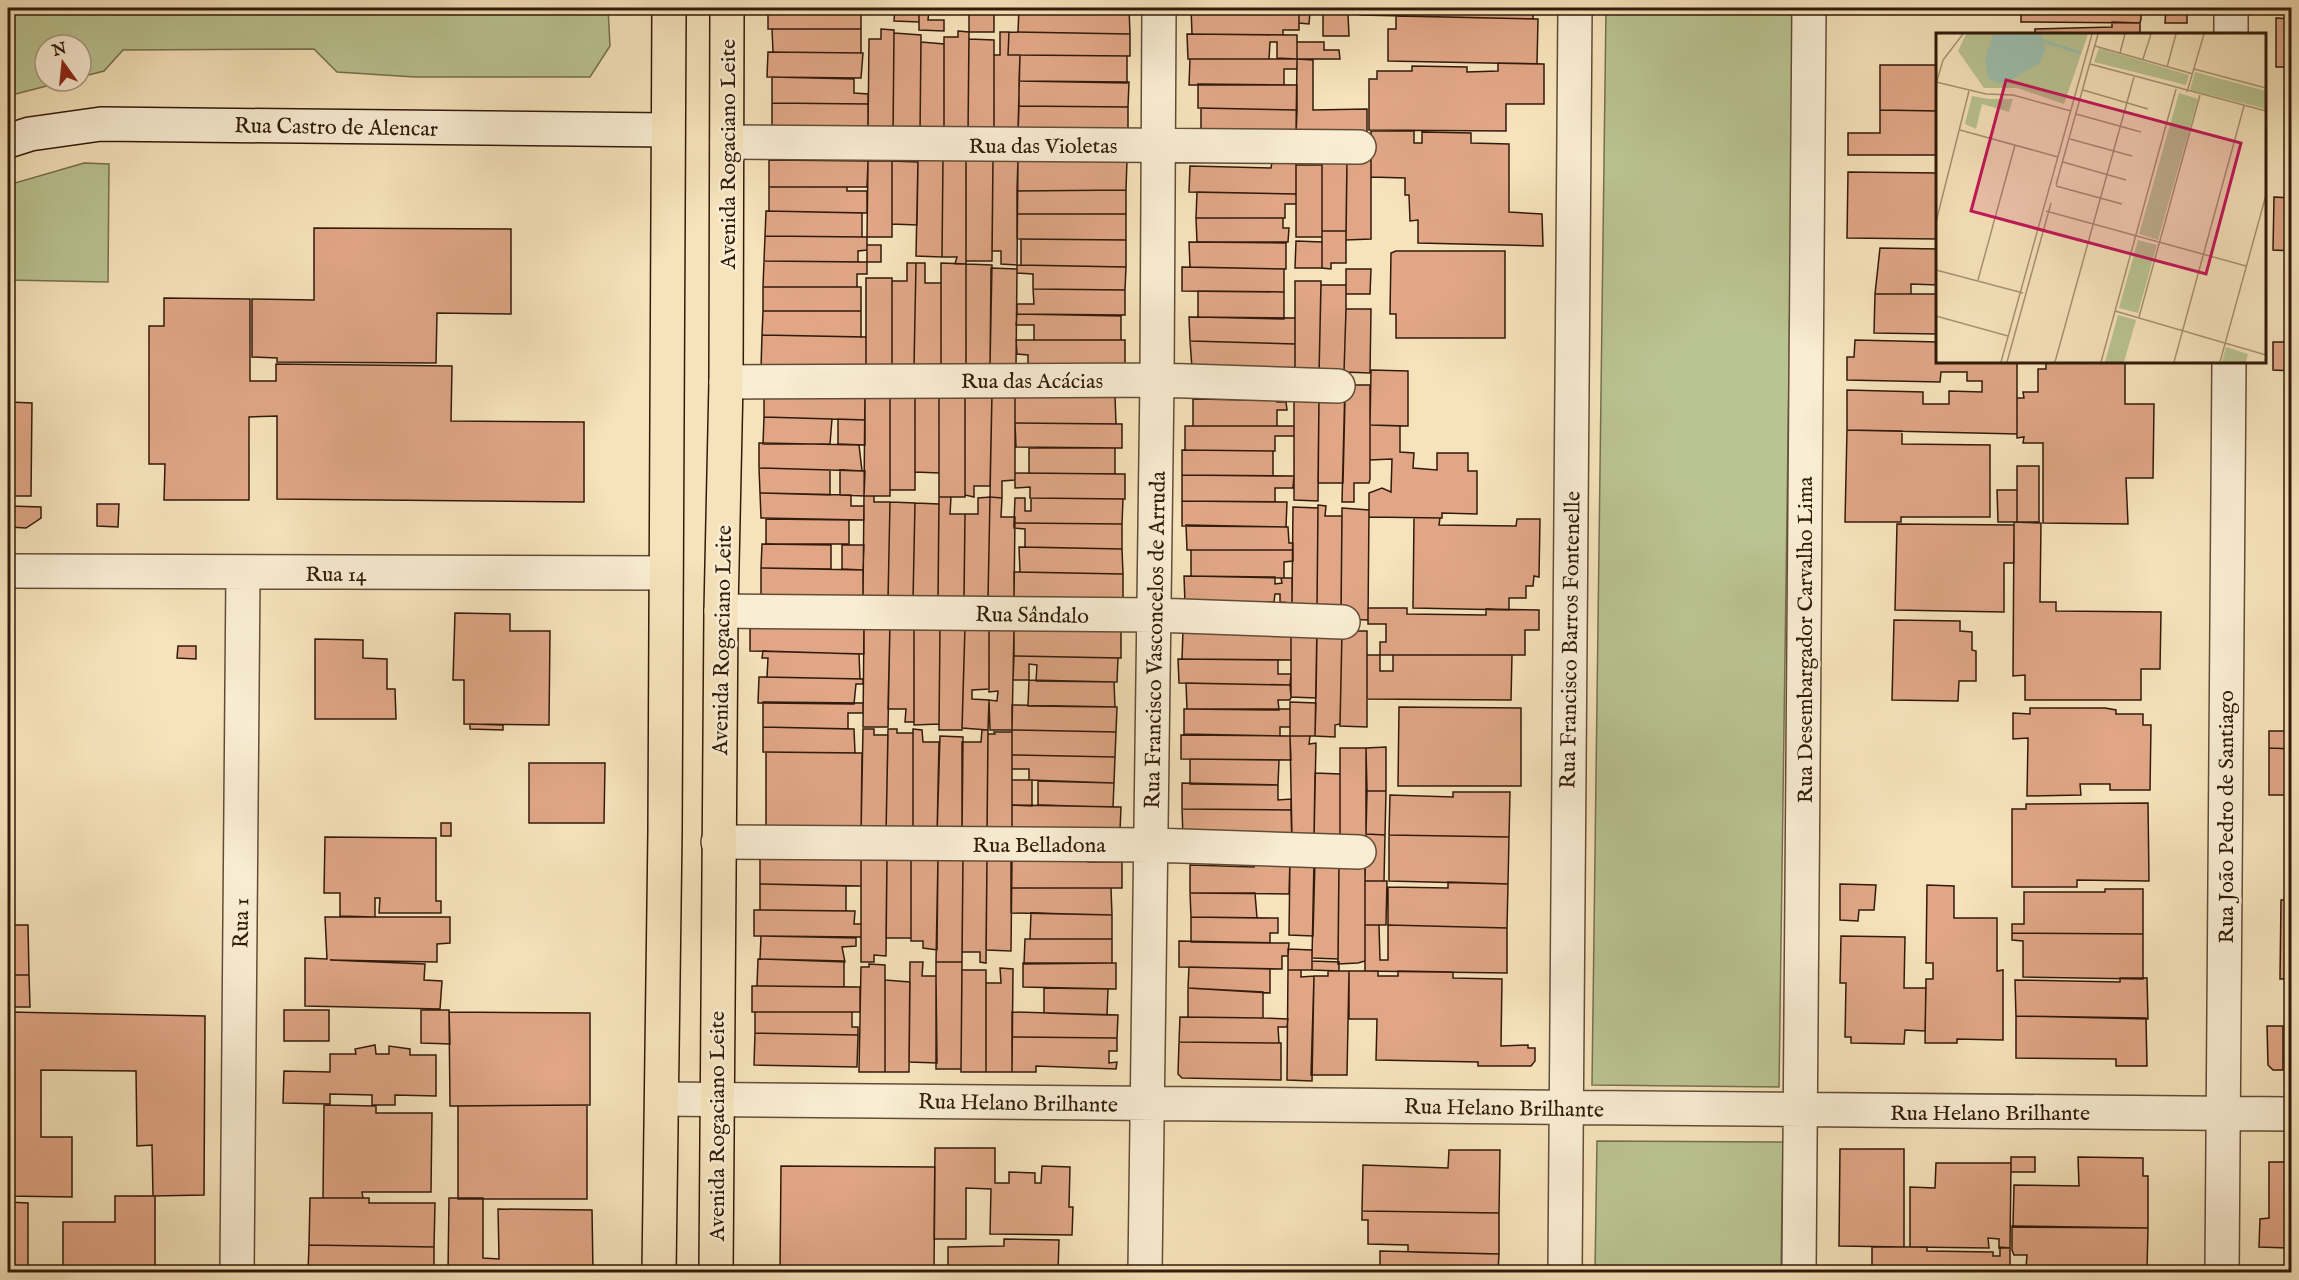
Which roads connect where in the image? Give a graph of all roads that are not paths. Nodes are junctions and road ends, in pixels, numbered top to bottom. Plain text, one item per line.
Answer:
1 (669, 8) edge
2 (727, 8) edge
3 (1159, 8) edge
4 (1575, 8) edge
5 (1809, 8) edge
6 (2231, 8) edge
7 (2231, 33) edge
8 (667, 130) junction
9 (8, 141) edge
10 (727, 142) junction
11 (1160, 145) junction
12 (1359, 147) dead end
13 (2229, 363) edge
14 (1157, 380) junction
15 (726, 382) junction
16 (1338, 386) dead end
17 (8, 571) edge
18 (243, 573) junction
19 (665, 573) junction
20 (721, 611) junction
21 (1155, 615) junction
22 (1343, 622) dead end
23 (718, 842) junction
24 (1152, 845) junction
25 (1359, 852) dead end
26 (716, 1098) junction
27 (662, 1099) junction
28 (1146, 1104) junction
29 (1564, 1108) junction
30 (1800, 1111) junction
31 (2223, 1113) junction
32 (2292, 1114) edge
33 (237, 1272) edge
34 (659, 1272) edge
35 (716, 1272) edge
36 (1145, 1272) edge
37 (1565, 1272) edge
38 (1799, 1272) edge
39 (2222, 1272) edge

1 - 8 main road
2 - 10 main road, Avenida Rogaciano Leite
3 - 11 street, Rua Francisco Vasconcelos de Arruda
4 - 29 street, Rua Francisco Barros Fontenelle
5 - 30 street, Rua Desembargador Carvalho Lima
6 - 7 street
8 - 9 street, Rua Castro de Alencar
8 - 19 main road
10 - 11 street, Rua das Violetas
10 - 15 main road, Avenida Rogaciano Leite
11 - 12 street, Rua das Violetas
11 - 14 street, Rua Francisco Vasconcelos de Arruda
13 - 31 street, Rua João Pedro de Santiago
14 - 15 street, Rua das Acácias
14 - 16 street, Rua das Acácias
14 - 21 street, Rua Francisco Vasconcelos de Arruda
15 - 20 main road, Avenida Rogaciano Leite
17 - 18 street, Rua 14
18 - 19 street, Rua 14
18 - 33 street, Rua 1
19 - 27 main road
20 - 21 street, Rua Sândalo
20 - 23 main road, Avenida Rogaciano Leite
21 - 22 street, Rua Sândalo
21 - 24 street, Rua Francisco Vasconcelos de Arruda
23 - 24 street, Rua Belladona
23 - 26 main road, Avenida Rogaciano Leite
24 - 25 street, Rua Belladona
24 - 28 street, Rua Francisco Vasconcelos de Arruda
26 - 27 street, Rua Helano Brilhante
26 - 28 street, Rua Helano Brilhante
26 - 35 main road, Avenida Rogaciano Leite
27 - 34 main road
28 - 29 street, Rua Helano Brilhante
28 - 36 street, Rua Francisco Vasconcelos de Arruda
29 - 30 street, Rua Helano Brilhante
29 - 37 street, Rua Francisco Barros Fontenelle
30 - 31 street, Rua Helano Brilhante
30 - 38 street, Rua Desembargador Carvalho Lima
31 - 32 street, Rua Helano Brilhante
31 - 39 street, Rua João Pedro de Santiago

